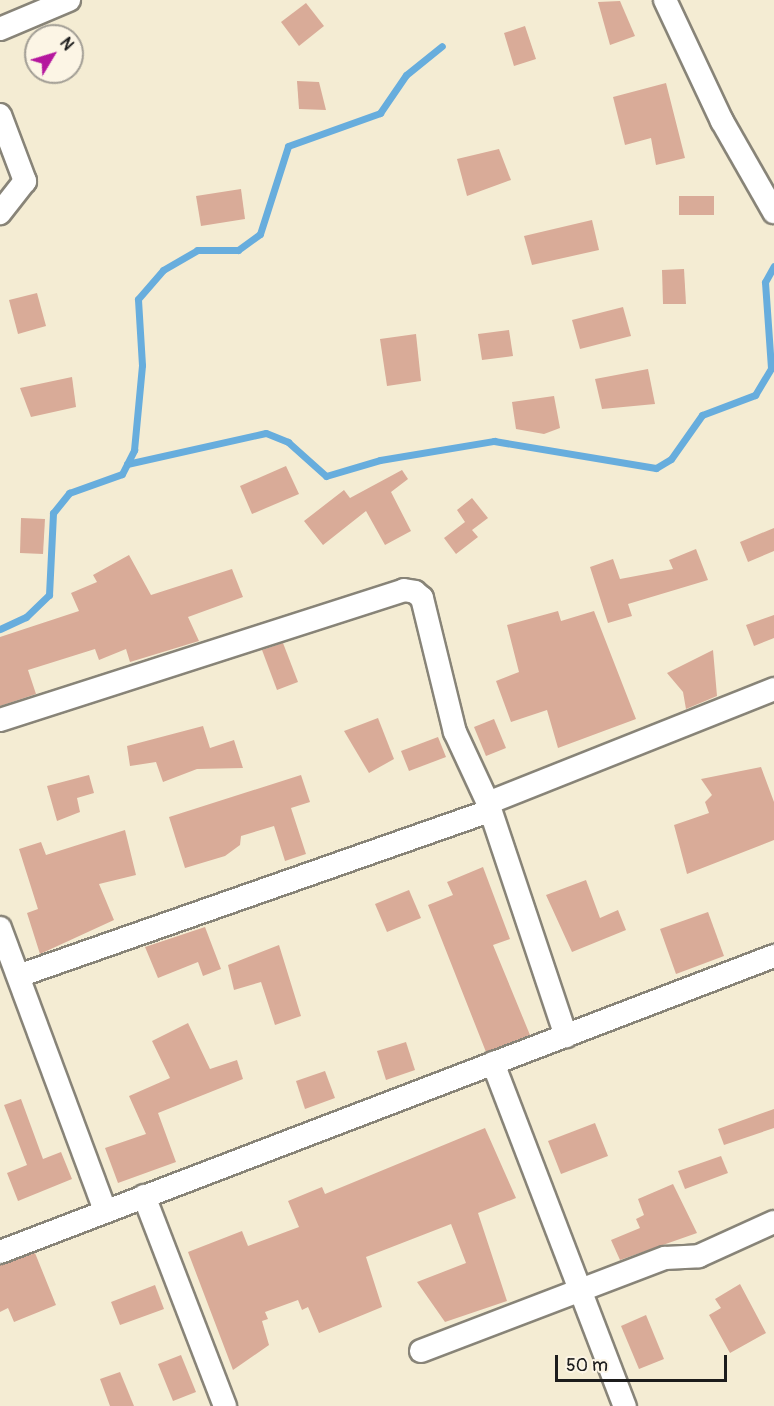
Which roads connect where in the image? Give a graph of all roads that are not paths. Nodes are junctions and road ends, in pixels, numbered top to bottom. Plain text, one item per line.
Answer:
1 (69, 0) edge
2 (665, 0) edge
3 (0, 30) edge
4 (0, 115) edge
5 (774, 212) edge
6 (0, 213) edge
7 (774, 689) edge
8 (0, 720) edge
9 (488, 807) junction
10 (0, 928) edge
11 (774, 956) edge
12 (21, 975) junction
13 (566, 1036) junction
14 (493, 1063) junction
15 (144, 1196) junction
16 (105, 1211) junction
17 (774, 1222) edge
18 (0, 1252) edge
19 (580, 1289) junction
20 (421, 1351) dead end
21 (225, 1406) edge
22 (625, 1406) edge

1 - 3 street
2 - 5 street
4 - 6 street
7 - 9 street
8 - 9 street
9 - 12 street
9 - 13 street
10 - 12 street
11 - 13 street
12 - 16 street
13 - 14 street
14 - 15 street
14 - 19 street
15 - 16 street
15 - 21 street
16 - 18 street
17 - 19 street
19 - 20 street
19 - 22 street

